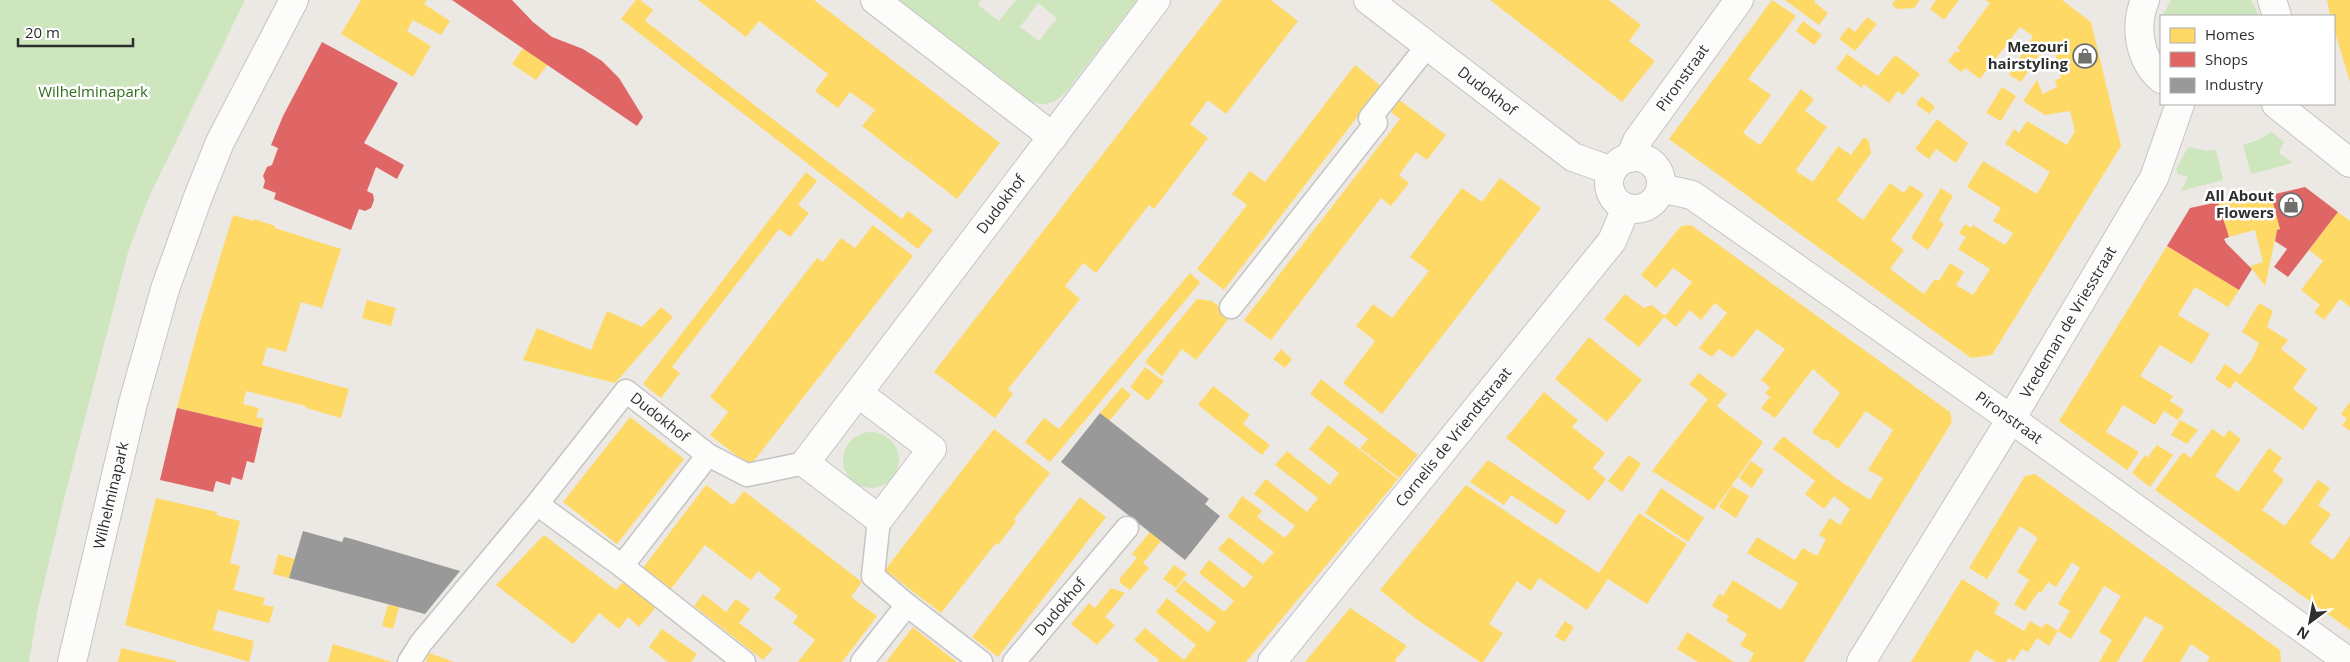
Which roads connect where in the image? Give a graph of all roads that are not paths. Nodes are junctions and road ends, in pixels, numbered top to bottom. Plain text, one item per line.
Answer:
1 (294, 0) edge
2 (875, 0) edge
3 (1156, 0) edge
4 (1368, 0) edge
5 (1739, 0) edge
6 (2145, 0) edge
7 (2272, 0) edge
8 (2277, 15) edge
9 (1428, 45) junction
10 (2160, 78) edge
11 (2180, 105) edge
12 (2277, 105) edge
13 (1053, 137) junction
14 (2350, 163) edge
15 (1621, 165) junction
16 (1661, 188) junction
17 (1626, 208) junction
18 (1230, 306) dead end
19 (858, 393) junction
20 (2011, 419) junction
21 (708, 455) junction
22 (805, 463) junction
23 (537, 504) junction
24 (878, 519) junction
25 (1127, 528) dead end
26 (622, 566) junction
27 (907, 605) junction
28 (2336, 658) edge
29 (72, 662) edge
30 (409, 662) edge
31 (744, 662) edge
32 (862, 662) edge
33 (981, 662) edge
34 (1014, 662) edge
35 (1272, 662) edge
36 (1861, 662) edge

1 - 29 street, Wilhelminapark
2 - 13 street
3 - 13 street, Dudokhof
4 - 9 street, Dudokhof
5 - 15 street, Pironstraat
6 - 10 street
7 - 8 street
9 - 15 street, Dudokhof
9 - 18 lane
11 - 20 street, Vredeman de Vriesstraat
12 - 14 street
13 - 19 street, Dudokhof
15 - 16 street, Dudokhof
15 - 17 street
16 - 17 street
16 - 20 street, Pironstraat
17 - 35 street, Cornelis de Vriendtstraat
19 - 22 street, Dudokhof
19 - 24 street
20 - 28 street, Pironstraat
20 - 36 street, Vredeman de Vriesstraat
21 - 22 lane
21 - 23 lane, Dudokhof
21 - 26 lane
22 - 24 street
23 - 26 lane
23 - 30 lane
24 - 27 lane
25 - 34 lane, Dudokhof
26 - 31 lane
27 - 32 lane
27 - 33 lane

